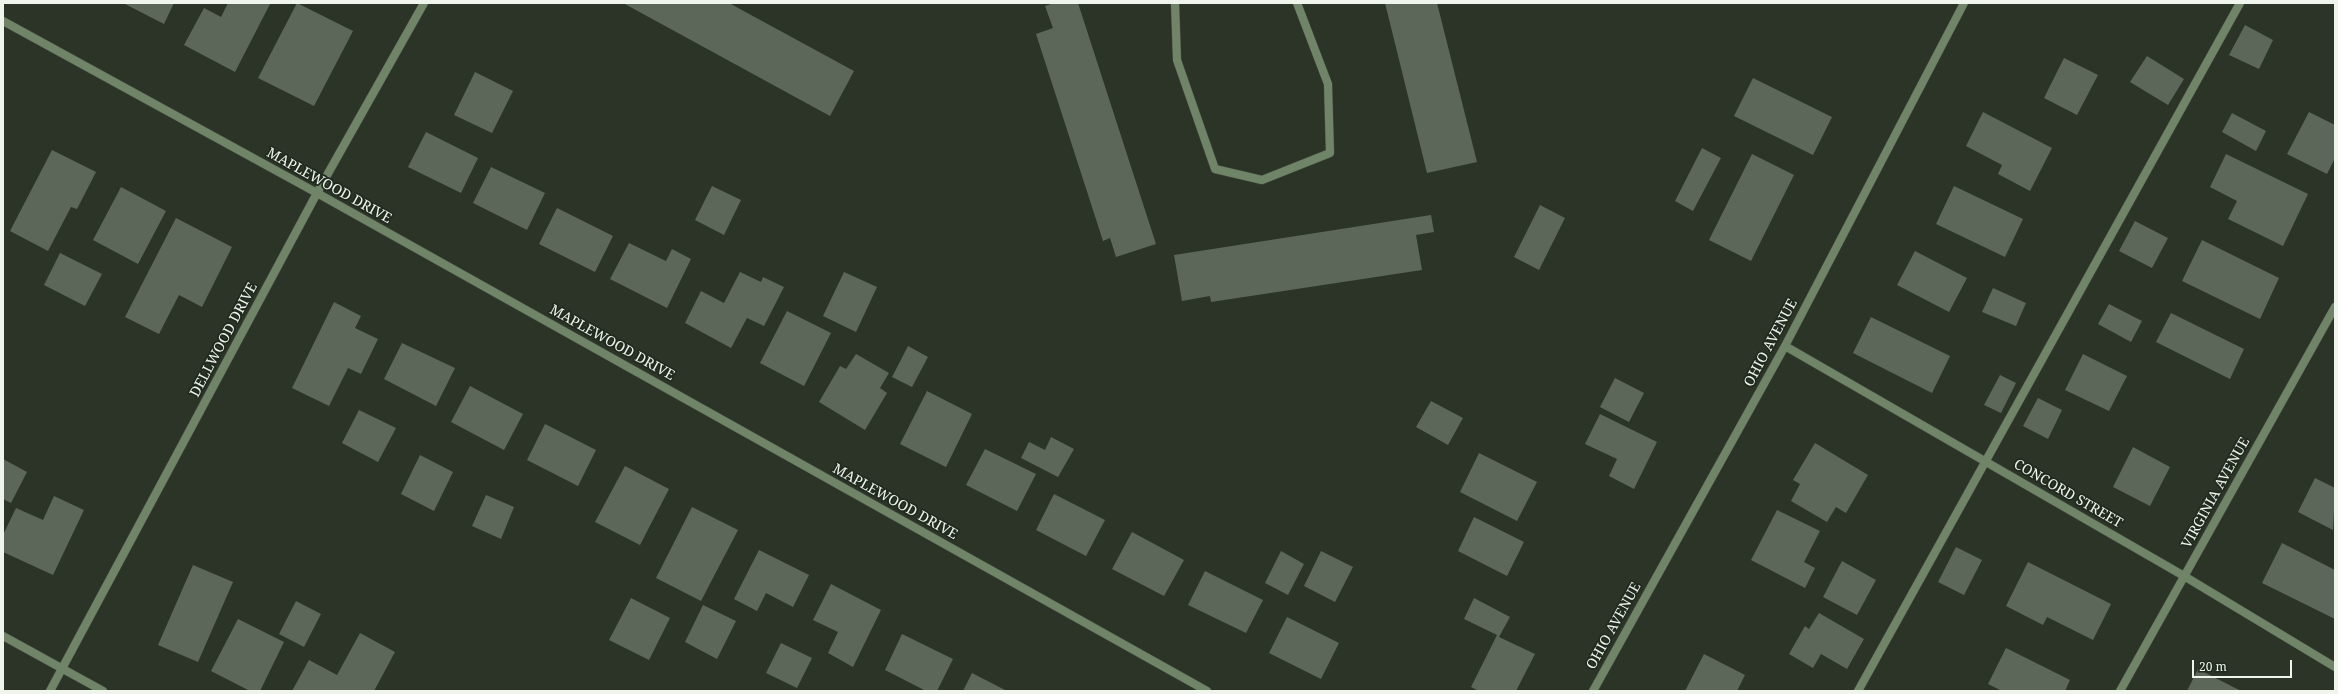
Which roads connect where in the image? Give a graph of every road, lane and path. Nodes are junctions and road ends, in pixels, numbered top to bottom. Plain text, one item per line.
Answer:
1 (424, 3) edge
2 (1175, 3) edge
3 (1297, 3) edge
4 (1964, 3) edge
5 (2240, 3) edge
6 (3, 22) edge
7 (317, 194) junction
8 (2335, 307) edge
9 (1786, 346) junction
10 (1987, 462) junction
11 (2184, 576) junction
12 (3, 636) edge
13 (2335, 667) edge
14 (63, 669) junction
15 (50, 691) edge
16 (103, 691) edge
17 (1207, 691) edge
18 (1593, 691) edge
19 (1858, 691) edge
20 (2120, 691) edge

1 - 7 street, DELLWOOD DRIVE
2 - 3 street
4 - 9 street, OHIO AVENUE
5 - 10 street
6 - 7 street, MAPLEWOOD DRIVE
7 - 14 street, DELLWOOD DRIVE
7 - 17 street, MAPLEWOOD DRIVE
8 - 11 street, VIRGINIA AVENUE
9 - 10 street, CONCORD STREET
9 - 18 street, OHIO AVENUE
10 - 11 street, CONCORD STREET
10 - 19 street
11 - 13 street, CONCORD STREET
11 - 20 street, VIRGINIA AVENUE
12 - 14 street
14 - 15 street, DELLWOOD DRIVE
14 - 16 street

